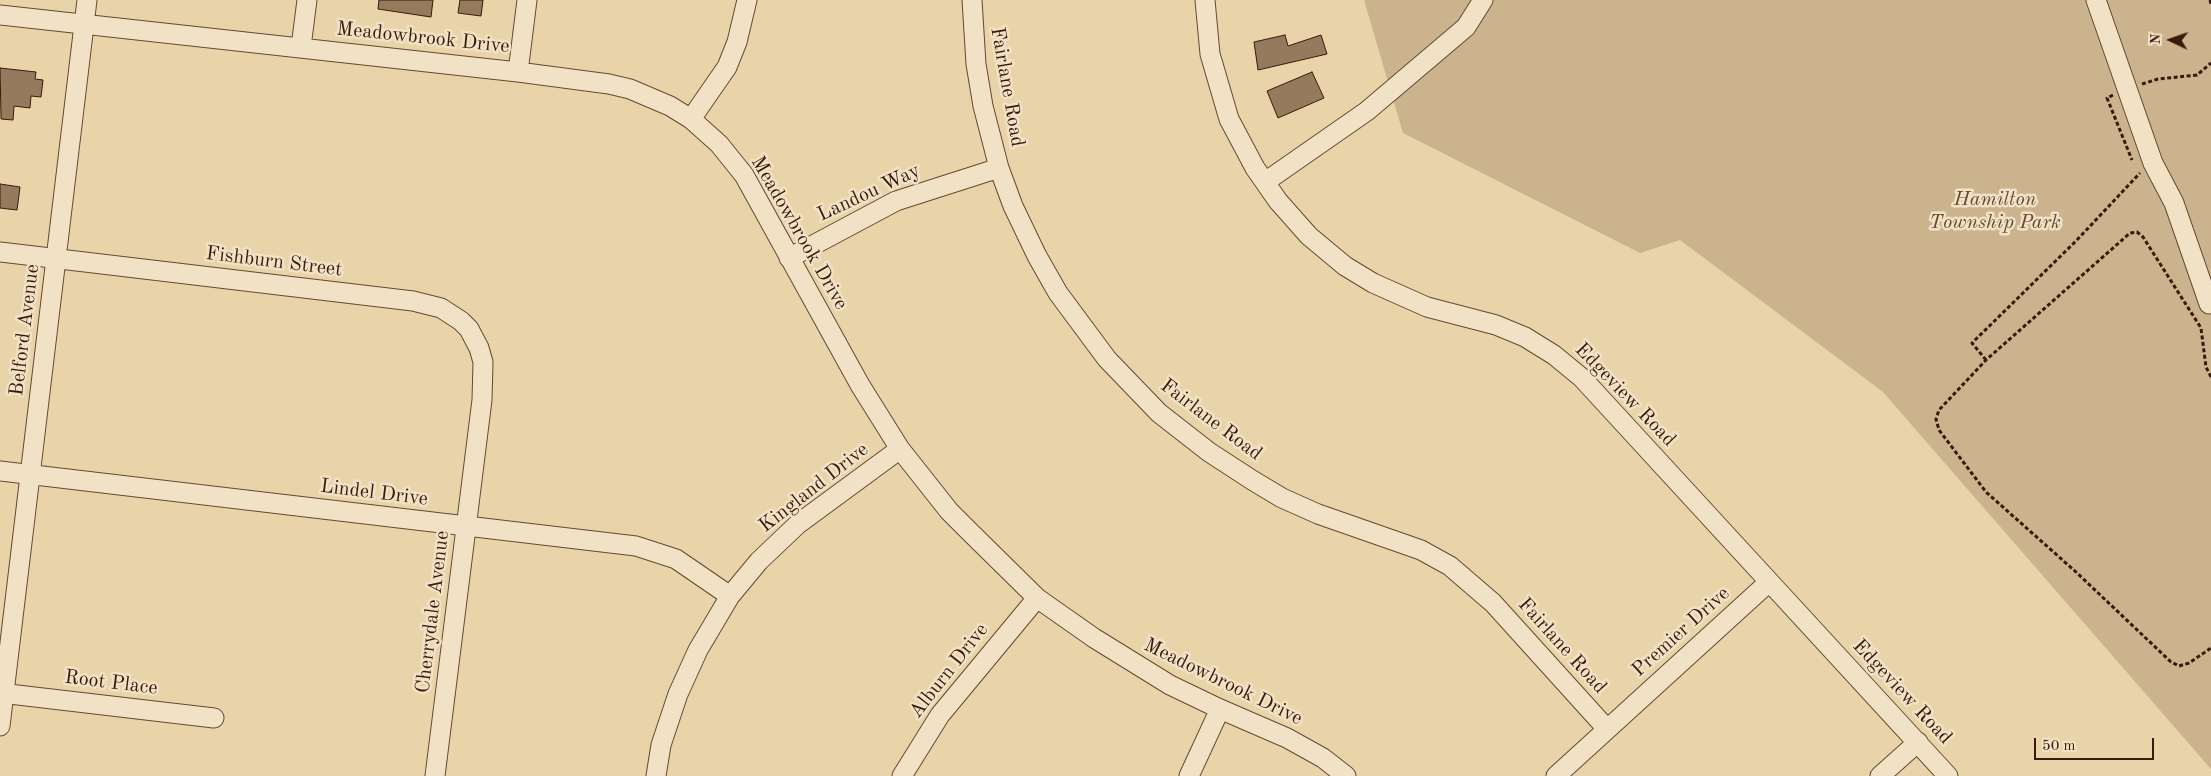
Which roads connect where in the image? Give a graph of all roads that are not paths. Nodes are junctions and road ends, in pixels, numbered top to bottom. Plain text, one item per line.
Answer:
1 (87, 0) edge
2 (307, 0) edge
3 (526, 0) edge
4 (747, 0) edge
5 (972, 0) edge
6 (1205, 0) edge
7 (1483, 0) edge
8 (2096, 0) edge
9 (0, 15) edge
10 (84, 24) junction
11 (301, 47) junction
12 (518, 72) junction
13 (691, 119) junction
14 (999, 168) junction
15 (1265, 182) junction
16 (0, 252) edge
17 (789, 258) junction
18 (57, 259) junction
19 (2209, 304) dead end
20 (474, 336) joint
21 (900, 449) junction
22 (0, 471) edge
23 (30, 475) junction
24 (466, 526) junction
25 (1769, 582) junction
26 (730, 596) junction
27 (1037, 598) junction
28 (2, 693) edge
29 (1220, 709) junction
30 (214, 718) dead end
31 (0, 726) edge
32 (1607, 729) junction
33 (1918, 742) junction
34 (435, 776) edge
35 (656, 776) edge
36 (902, 776) edge
37 (1189, 776) edge
38 (1346, 776) edge
39 (1556, 776) edge
40 (1880, 776) edge
41 (1948, 776) edge

1 - 10 street, Belford Avenue
2 - 11 street
3 - 12 street
4 - 13 street
5 - 14 street, Fairlane Road
6 - 15 street, Edgeview Road
7 - 15 street
8 - 19 street
9 - 10 street, Meadowbrook Drive
10 - 11 street, Meadowbrook Drive
10 - 18 street, Belford Avenue
11 - 12 street, Meadowbrook Drive
12 - 13 street, Meadowbrook Drive
13 - 17 street, Meadowbrook Drive
14 - 17 street, Landou Way
14 - 32 street, Fairlane Road
15 - 25 street, Edgeview Road
16 - 18 street, Fishburn Street
17 - 21 street, Meadowbrook Drive
18 - 20 street, Fishburn Street
18 - 23 street, Belford Avenue
20 - 24 street, Cherrydale Avenue
21 - 26 street, Kingland Drive
21 - 27 street, Meadowbrook Drive
22 - 23 street, Lindel Drive
23 - 24 street, Lindel Drive
23 - 28 street, Belford Avenue
24 - 26 street, Lindel Drive
24 - 34 street, Cherrydale Avenue
25 - 32 street, Premier Drive
25 - 33 street, Edgeview Road
26 - 35 street, Kingland Drive
27 - 29 street, Meadowbrook Drive
27 - 36 street, Alburn Drive
28 - 30 street, Root Place
28 - 31 street, Belford Avenue
29 - 37 street
29 - 38 street, Meadowbrook Drive
32 - 39 street, Premier Drive
33 - 40 street
33 - 41 street, Edgeview Road

